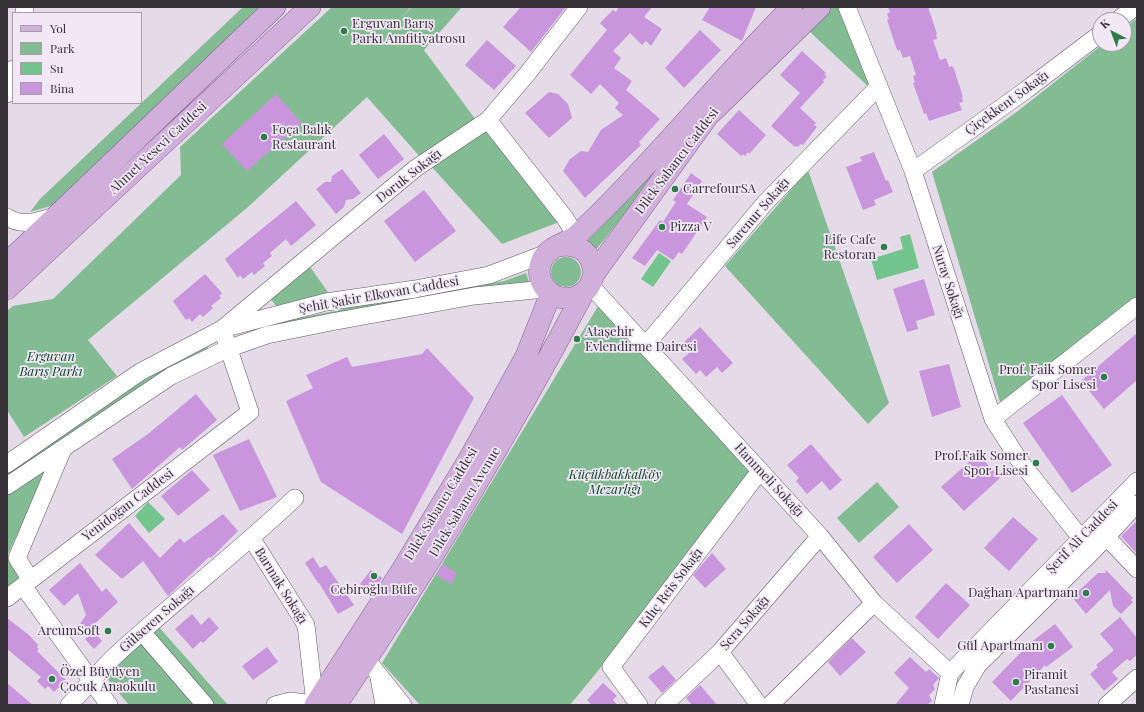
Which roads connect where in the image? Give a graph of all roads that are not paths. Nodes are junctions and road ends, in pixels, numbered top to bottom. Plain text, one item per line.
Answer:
1 (276, 7) edge
2 (310, 7) edge
3 (579, 7) edge
4 (792, 7) edge
5 (820, 7) edge
6 (847, 7) edge
7 (1092, 40) edge
8 (12, 73) edge
9 (879, 86) junction
10 (7, 94) edge
11 (488, 120) junction
12 (913, 171) junction
13 (55, 216) junction
14 (7, 217) edge
15 (576, 236) junction
16 (551, 250) junction
17 (7, 263) edge
18 (589, 284) junction
19 (7, 289) edge
20 (548, 291) junction
21 (1137, 306) edge
22 (222, 329) junction
23 (645, 346) junction
24 (227, 349) junction
25 (993, 419) junction
26 (62, 449) junction
27 (7, 464) edge
28 (760, 471) junction
29 (1137, 481) edge
30 (7, 486) edge
31 (295, 498) dead end
32 (1137, 504) edge
33 (1100, 530) junction
34 (820, 536) junction
35 (252, 539) junction
36 (1081, 539) junction
37 (1092, 552) junction
38 (1137, 569) edge
39 (27, 582) junction
40 (7, 598) edge
41 (874, 603) junction
42 (142, 632) junction
43 (720, 652) junction
44 (366, 660) junction
45 (950, 673) junction
46 (379, 677) junction
47 (1137, 678) edge
48 (92, 682) junction
49 (69, 705) edge
50 (109, 705) edge
51 (205, 705) edge
52 (275, 705) edge
53 (315, 705) edge
54 (336, 705) edge
55 (384, 705) edge
56 (404, 705) edge
57 (639, 705) edge
58 (664, 705) edge
59 (759, 705) edge
60 (770, 705) edge
61 (943, 705) edge
62 (960, 705) edge
63 (1107, 705) edge

1 - 13 main road, Ahmet Yesevi Caddesi
2 - 19 main road, Ahmet Yesevi Caddesi
3 - 11 street, Doruk Sokağı
4 - 15 main road, Dilek Sabancı Caddesi
5 - 18 main road, Dilek Sabancı Caddesi
6 - 9 street, Nuray Sokağı
7 - 12 street, Çiçekkent Sokağı
8 - 10 street
9 - 12 street, Nuray Sokağı
9 - 23 street, Sarenur Sokağı
11 - 15 street
11 - 22 street, Doruk Sokağı
12 - 25 street, Nuray Sokağı
13 - 14 street
13 - 17 main road, Ahmet Yesevi Caddesi
15 - 16 main road, Dilek Sabancı Caddesi
16 - 18 main road
16 - 20 main road
16 - 22 street, Şehit Şakir Elkovan Caddesi
18 - 20 main road
18 - 23 street, Hanımeli Sokağı
18 - 44 main road, Dilek Sabancı Avenue
20 - 24 street, Şehit Şakir Elkovan Caddesi
20 - 53 main road, Dilek Sabancı Caddesi
21 - 25 street
22 - 24 street
22 - 27 street, Şehit Şakir Elkovan Caddesi
23 - 28 street, Hanımeli Sokağı
24 - 26 street, Şehit Şakir Elkovan Caddesi
24 - 39 street, Yenidoğan Caddesi
25 - 36 street, Nuray Sokağı
26 - 30 street, Şehit Şakir Elkovan Caddesi
26 - 39 street
28 - 34 street, Hanımeli Sokağı
28 - 57 street, Kılıç Reis Sokağı
29 - 33 street, Şerif Ali Caddesi
31 - 35 street, Gülseren Sokağı
32 - 33 street, Şerif Ali Caddesi
33 - 36 street, Şerif Ali Caddesi
33 - 37 street, Şerif Ali Caddesi
33 - 38 street
34 - 41 street, Hanımeli Sokağı
34 - 43 street, Sera Sokağı
35 - 42 street, Gülseren Sokağı
35 - 53 street, Barınak Sokağı
36 - 37 street, Nuray Sokağı
36 - 45 street, Şerif Ali Caddesi
37 - 62 street, Şerif Ali Caddesi
39 - 40 street, Yenidoğan Caddesi
39 - 48 street
41 - 45 street, Hanımeli Sokağı
41 - 60 street
42 - 48 street, Gülseren Sokağı
42 - 51 street
43 - 58 street, Sera Sokağı
43 - 59 street
44 - 46 street
44 - 54 main road, Dilek Sabancı Avenue
45 - 61 street
46 - 55 street
46 - 56 street
47 - 63 street
48 - 49 street, Gülseren Sokağı
48 - 50 street
52 - 53 street

